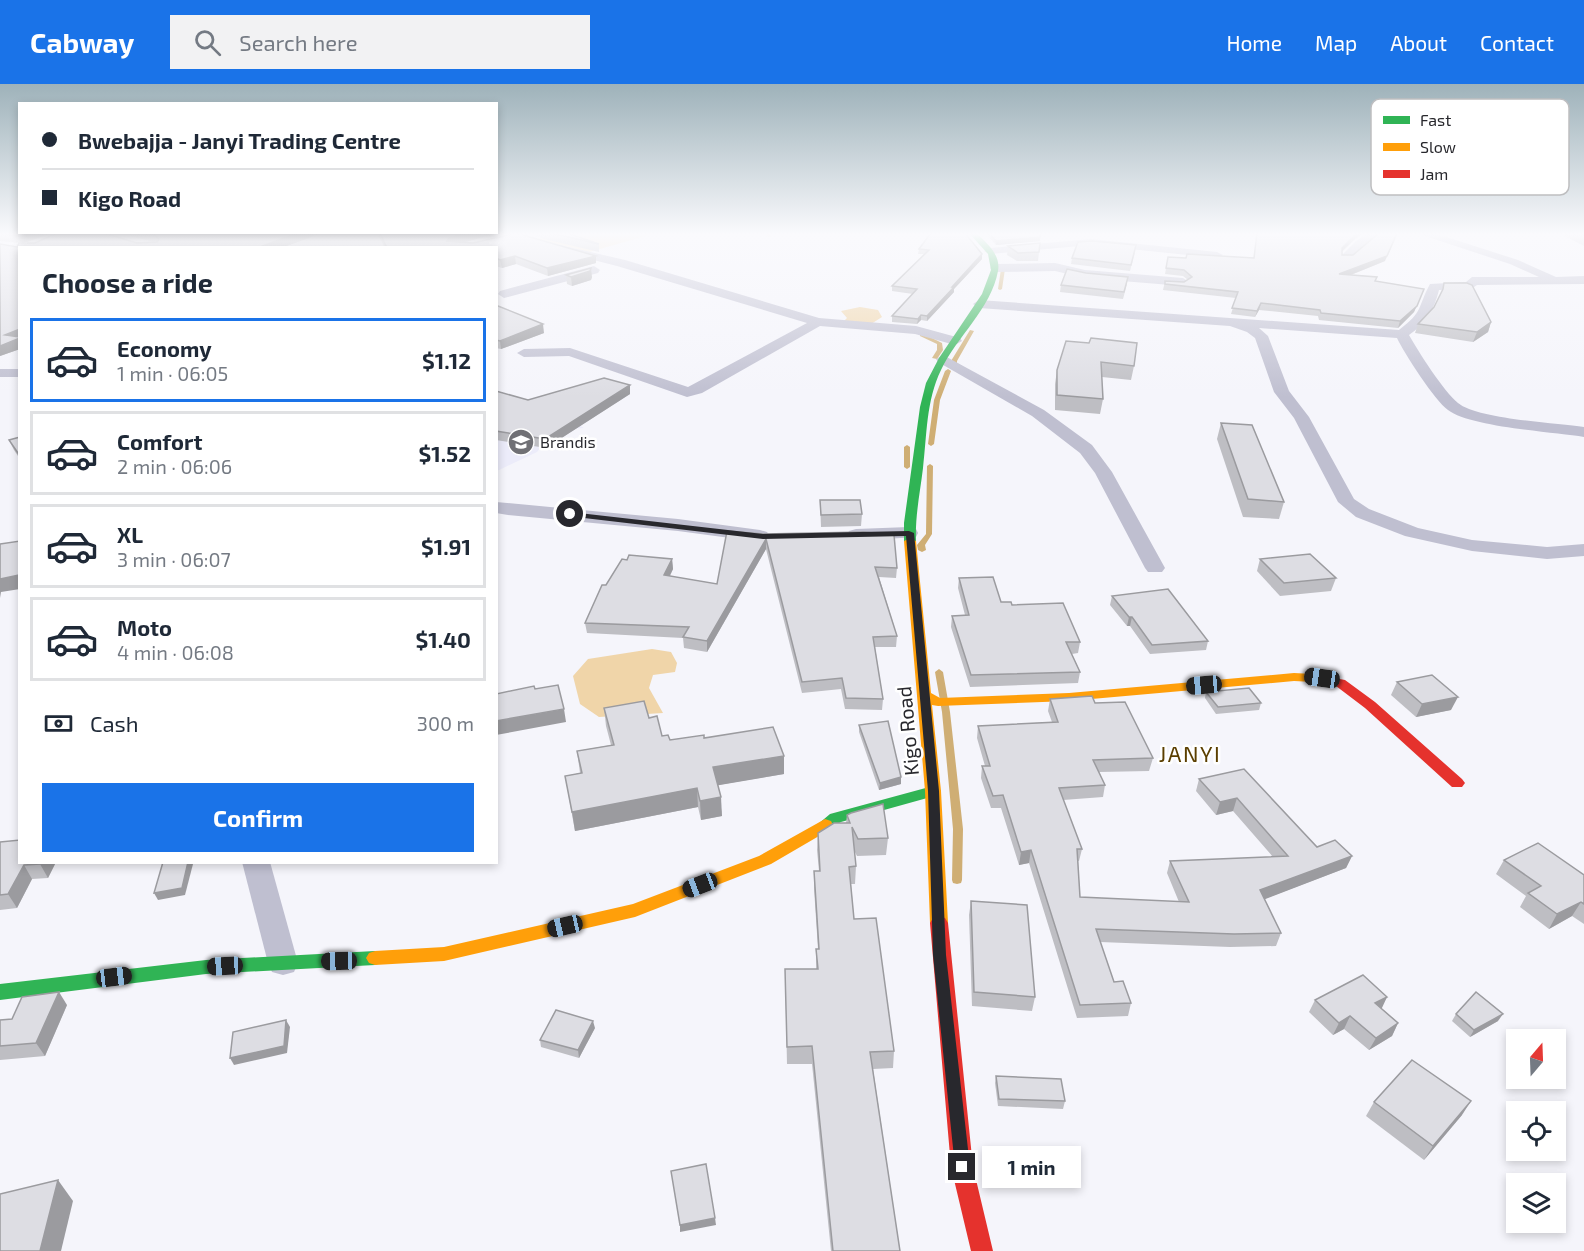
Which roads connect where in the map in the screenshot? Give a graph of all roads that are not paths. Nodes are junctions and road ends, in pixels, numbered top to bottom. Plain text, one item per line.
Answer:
1 (529, 287) edge
2 (703, 287) edge
3 (990, 287) edge
4 (1434, 287) edge
5 (504, 294) dead end
6 (979, 304) junction
7 (818, 322) junction
8 (1235, 323) junction
9 (966, 325) junction
10 (916, 330) junction
11 (1402, 334) junction
12 (955, 341) junction
13 (524, 353) dead end
14 (943, 359) junction
15 (18, 364) edge
16 (1, 373) edge
17 (18, 373) edge
18 (1584, 432) edge
19 (498, 508) edge
20 (909, 533) junction
21 (833, 536) edge
22 (781, 537) edge
23 (1584, 550) edge
24 (1155, 568) dead end
25 (924, 695) junction
26 (1456, 783) dead end
27 (933, 791) junction
28 (257, 864) edge
29 (283, 963) junction
30 (0, 992) edge
31 (982, 1251) edge

1 - 5 street
2 - 7 street
3 - 6 street, Kigo Road
4 - 11 street
6 - 8 street
6 - 9 street, Kigo Road
7 - 10 street
7 - 13 street
8 - 11 street
8 - 23 street
9 - 10 street
9 - 12 street, Kigo Road
10 - 12 street
11 - 18 street
12 - 14 street, Kigo Road
14 - 20 street, Kigo Road
14 - 24 street
15 - 16 street
16 - 17 street
19 - 22 street
20 - 21 street
20 - 25 street, Kigo Road
25 - 26 street
25 - 27 street, Kigo Road
27 - 29 street
27 - 31 street, Kigo Road
28 - 29 street
29 - 30 street

